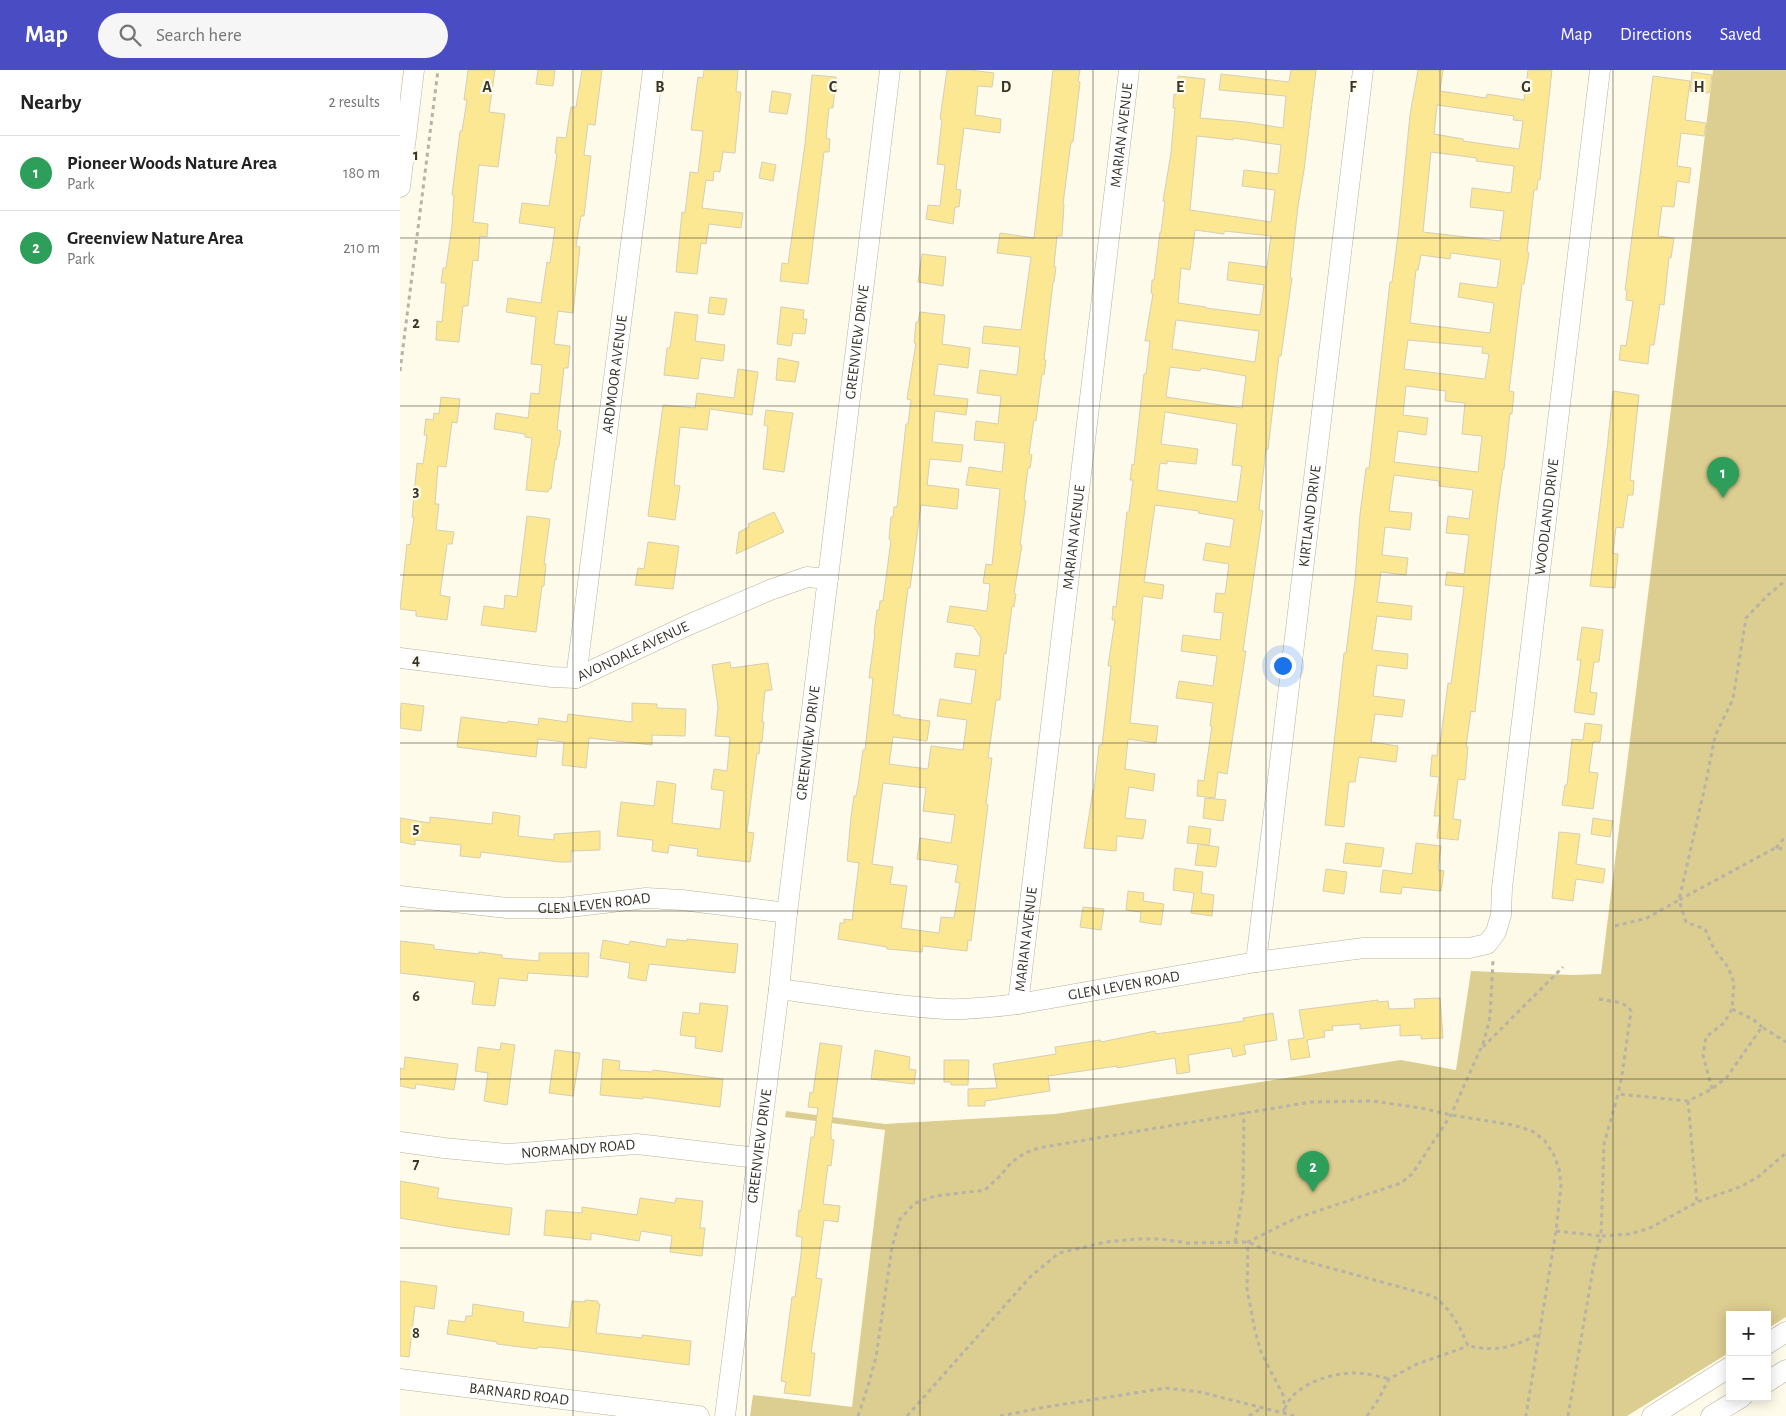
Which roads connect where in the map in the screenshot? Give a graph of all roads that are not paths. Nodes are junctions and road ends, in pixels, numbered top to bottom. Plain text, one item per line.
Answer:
1 (414, 70) edge
2 (653, 70) edge
3 (890, 70) edge
4 (1129, 70) edge
5 (1363, 70) edge
6 (1600, 70) edge
7 (400, 187) edge
8 (828, 579) junction
9 (400, 658) edge
10 (576, 678) junction
11 (400, 896) edge
12 (787, 913) junction
13 (1469, 948) joint
14 (1256, 962) junction
15 (779, 989) junction
16 (1018, 1004) junction
17 (400, 1142) edge
18 (757, 1158) junction
19 (1786, 1332) edge
20 (1771, 1341) edge
21 (1726, 1370) edge
22 (1786, 1370) edge
23 (400, 1379) edge
24 (1771, 1379) edge
25 (1736, 1401) edge
26 (699, 1416) edge
27 (725, 1416) edge
28 (1652, 1416) edge
29 (1712, 1416) edge

1 - 7 street
2 - 10 street, ARDMOOR AVENUE
3 - 8 street, GREENVIEW DRIVE
4 - 16 street, MARIAN AVENUE
5 - 14 street, KIRTLAND DRIVE
6 - 13 street, WOODLAND DRIVE
8 - 10 street, AVONDALE AVENUE
8 - 12 street, GREENVIEW DRIVE
9 - 10 street, AVONDALE AVENUE
11 - 12 street, GLEN LEVEN ROAD
12 - 15 street, GREENVIEW DRIVE
13 - 14 street, GLEN LEVEN ROAD
14 - 16 street, GLEN LEVEN ROAD
15 - 16 street, GLEN LEVEN ROAD
15 - 18 street, GREENVIEW DRIVE
17 - 18 street, NORMANDY ROAD
18 - 27 street, GREENVIEW DRIVE
19 - 20 street
21 - 28 street
22 - 24 street
23 - 26 street, BARNARD ROAD
25 - 29 street

